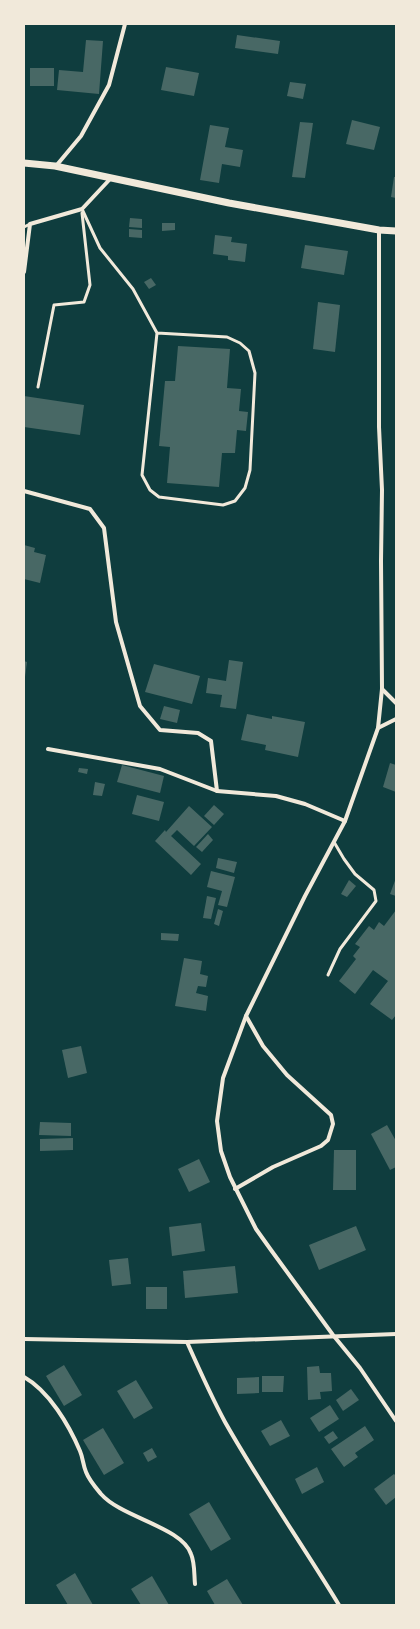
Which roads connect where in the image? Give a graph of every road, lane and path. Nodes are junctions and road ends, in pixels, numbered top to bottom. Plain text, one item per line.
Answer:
1 (125, 24) edge
2 (24, 163) edge
3 (55, 166) junction
4 (111, 178) junction
5 (82, 209) junction
6 (30, 224) junction
7 (24, 227) edge
8 (379, 230) junction
9 (396, 231) edge
10 (24, 272) edge
11 (157, 333) junction
12 (38, 387) dead end
13 (24, 491) edge
14 (382, 689) junction
15 (396, 703) edge
16 (396, 719) edge
17 (378, 728) junction
18 (48, 750) dead end
19 (217, 791) junction
20 (346, 821) junction
21 (334, 842) junction
22 (328, 975) dead end
23 (246, 1016) junction
24 (235, 1189) junction
25 (396, 1334) edge
26 (333, 1335) junction
27 (24, 1339) edge
28 (187, 1342) junction
29 (24, 1377) edge
30 (396, 1421) edge
31 (194, 1584) dead end
32 (339, 1605) edge

1 - 3 street
2 - 3 street
3 - 4 street
4 - 5 street
4 - 8 street
5 - 6 street
5 - 11 lane
5 - 12 lane
6 - 7 lane
6 - 10 street
8 - 9 street
8 - 14 street
11 - 11 lane
13 - 19 street
14 - 15 street
14 - 17 street
16 - 17 street
17 - 20 street
18 - 19 street
19 - 20 street
20 - 21 street
21 - 22 lane
21 - 23 street
23 - 24 street
23 - 24 street
24 - 26 street
25 - 26 street
26 - 28 street
26 - 30 street
27 - 28 street
28 - 32 street
29 - 31 street

